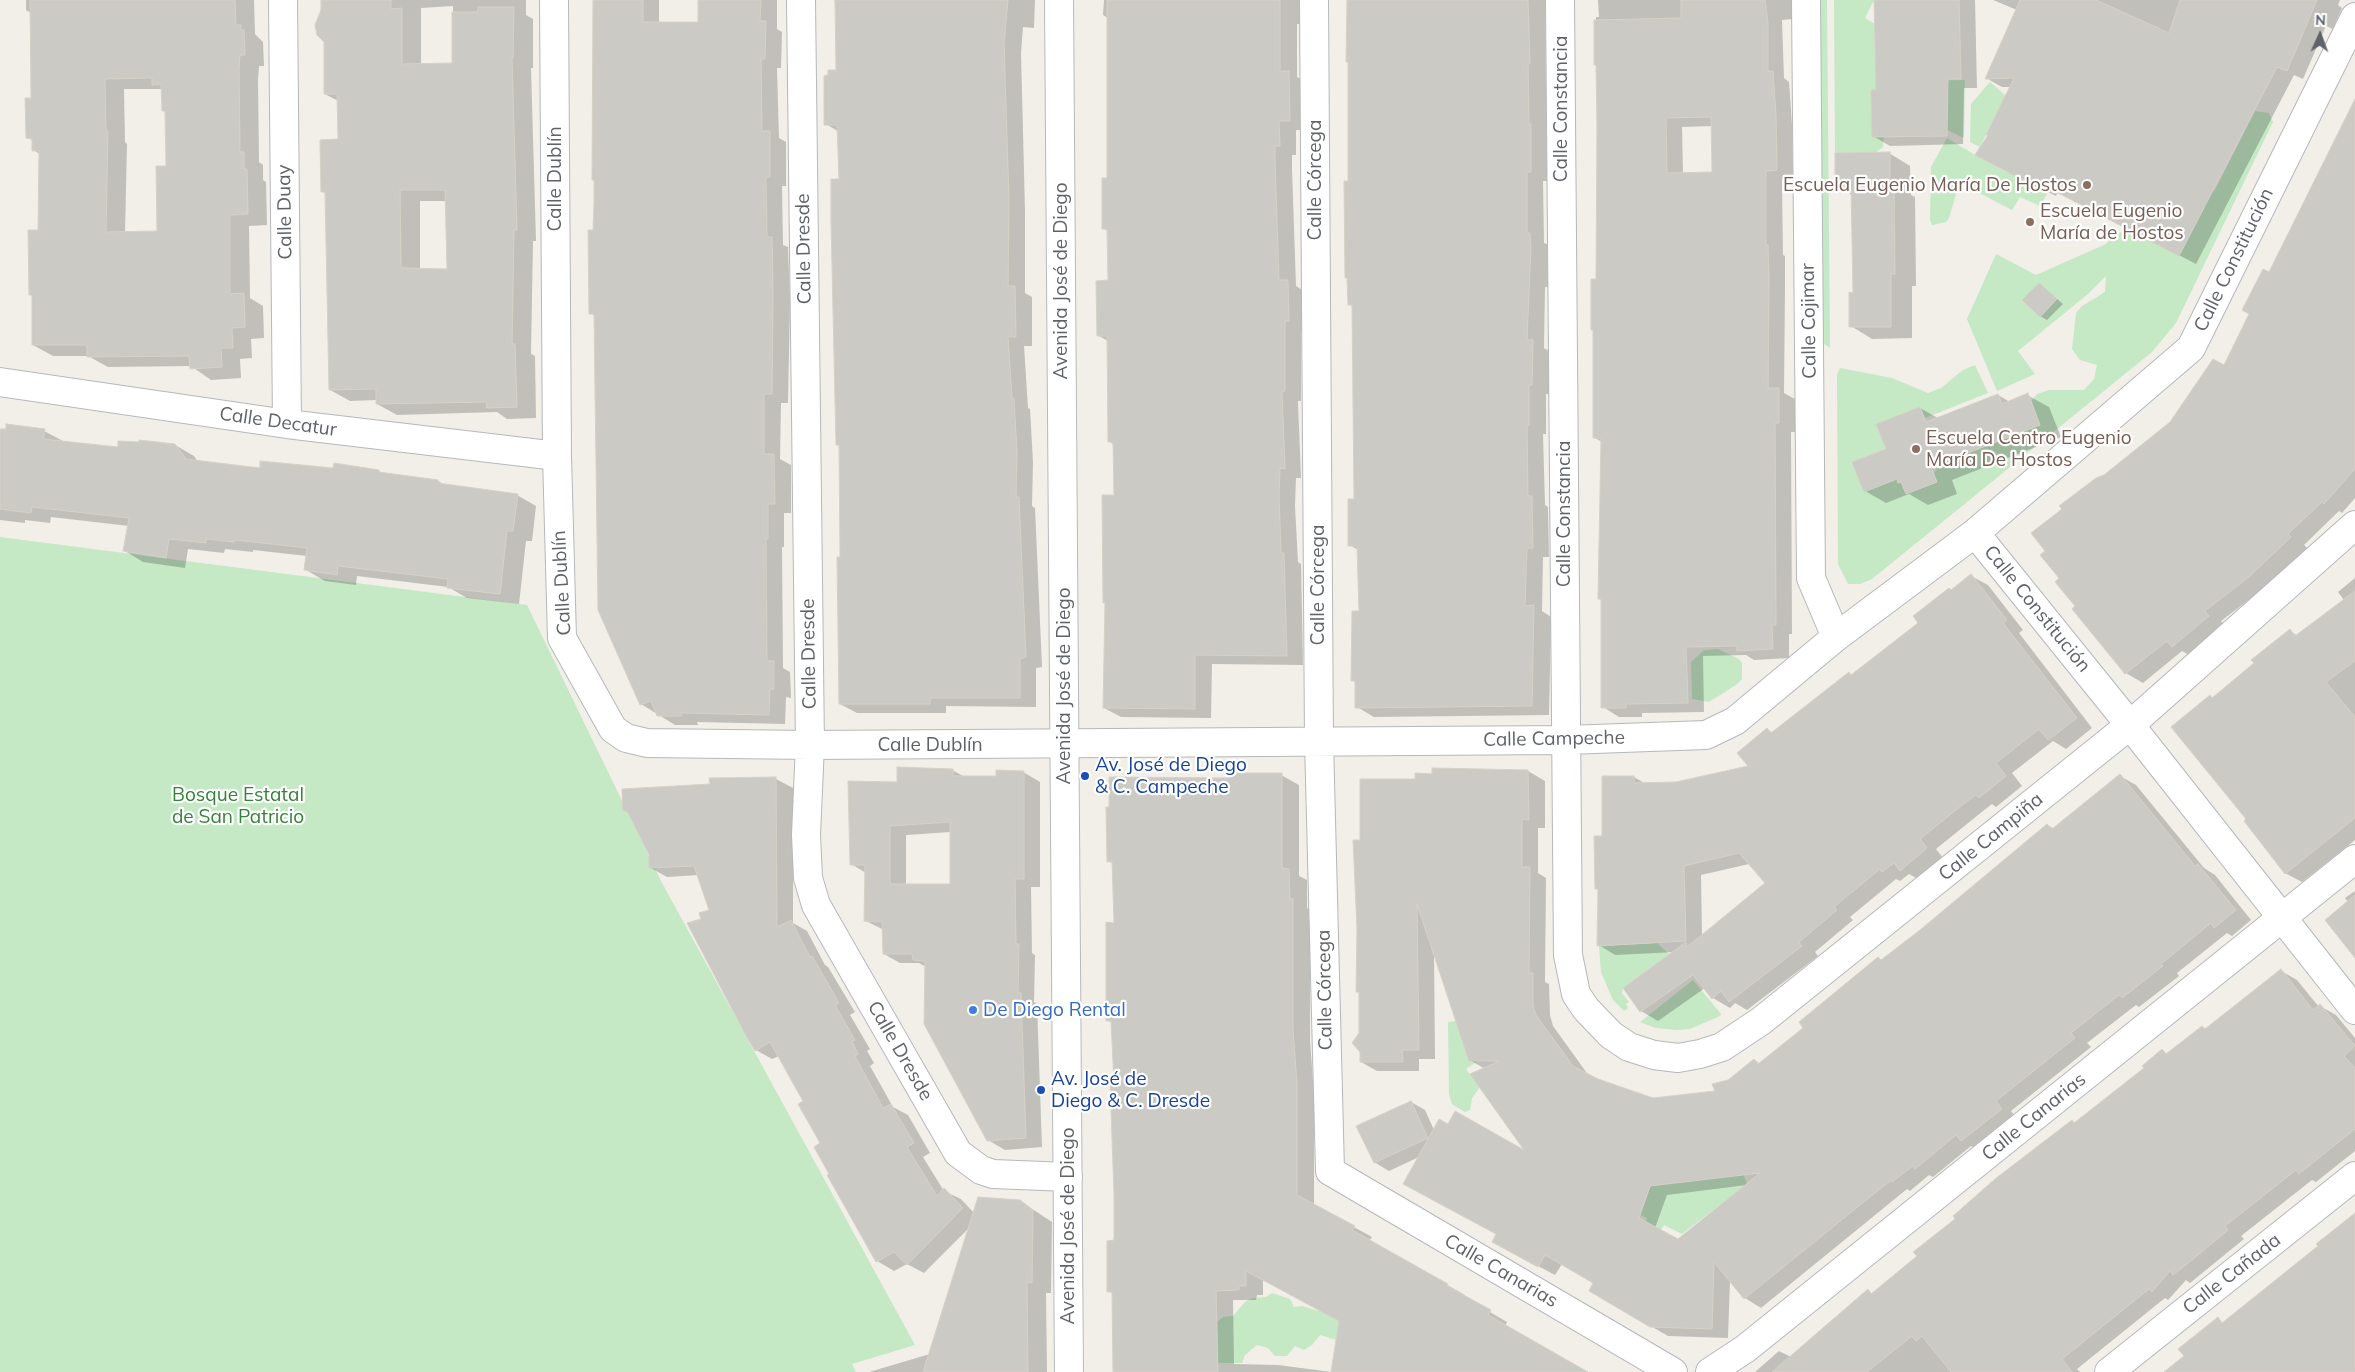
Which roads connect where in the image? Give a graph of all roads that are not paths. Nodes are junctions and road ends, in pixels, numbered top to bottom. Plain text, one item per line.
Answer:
1 (283, 0) edge
2 (554, 0) edge
3 (801, 0) edge
4 (1059, 0) edge
5 (1314, 0) edge
6 (1560, 0) edge
7 (1806, 0) edge
8 (2355, 17) edge
9 (0, 382) edge
10 (287, 424) junction
11 (557, 456) junction
12 (2355, 526) edge
13 (1975, 533) junction
14 (1836, 637) junction
15 (2130, 725) junction
16 (1566, 740) junction
17 (1319, 741) junction
18 (1064, 744) junction
19 (810, 745) junction
20 (2355, 859) edge
21 (2282, 918) junction
22 (2355, 1010) edge
23 (1596, 1021) joint
24 (1330, 1171) joint
25 (2355, 1176) edge
26 (1068, 1177) junction
27 (1069, 1372) edge
28 (1673, 1372) edge
29 (1710, 1372) edge
30 (2109, 1372) edge

1 - 10 street, Calle Duay
2 - 11 street, Calle Dublín
3 - 19 street, Calle Dresde
4 - 18 street, Avenida José de Diego
5 - 17 street, Calle Córcega
6 - 16 street, Calle Constancia
7 - 14 street, Calle Cojimar
8 - 13 street, Calle Constitución
9 - 10 street, Calle Decatur
10 - 11 street, Calle Decatur
11 - 19 street, Calle Dublín
12 - 15 street, Calle Campiña
13 - 14 street, Calle Campeche
13 - 15 street, Calle Constitución
14 - 16 street, Calle Campeche
15 - 21 street, Calle Constitución
15 - 23 street, Calle Campiña
16 - 17 street, Calle Campeche
16 - 23 street, Calle Constancia
17 - 18 street, Calle Campeche
17 - 24 street, Calle Córcega
18 - 19 street, Calle Dublín
18 - 26 street, Avenida José de Diego
19 - 26 street, Calle Dresde
20 - 21 street, Calle Canarias
21 - 22 street, Calle Constitución
21 - 29 street, Calle Canarias
24 - 28 street, Calle Canarias
25 - 30 street, Calle Cañada
26 - 27 street, Avenida José de Diego

